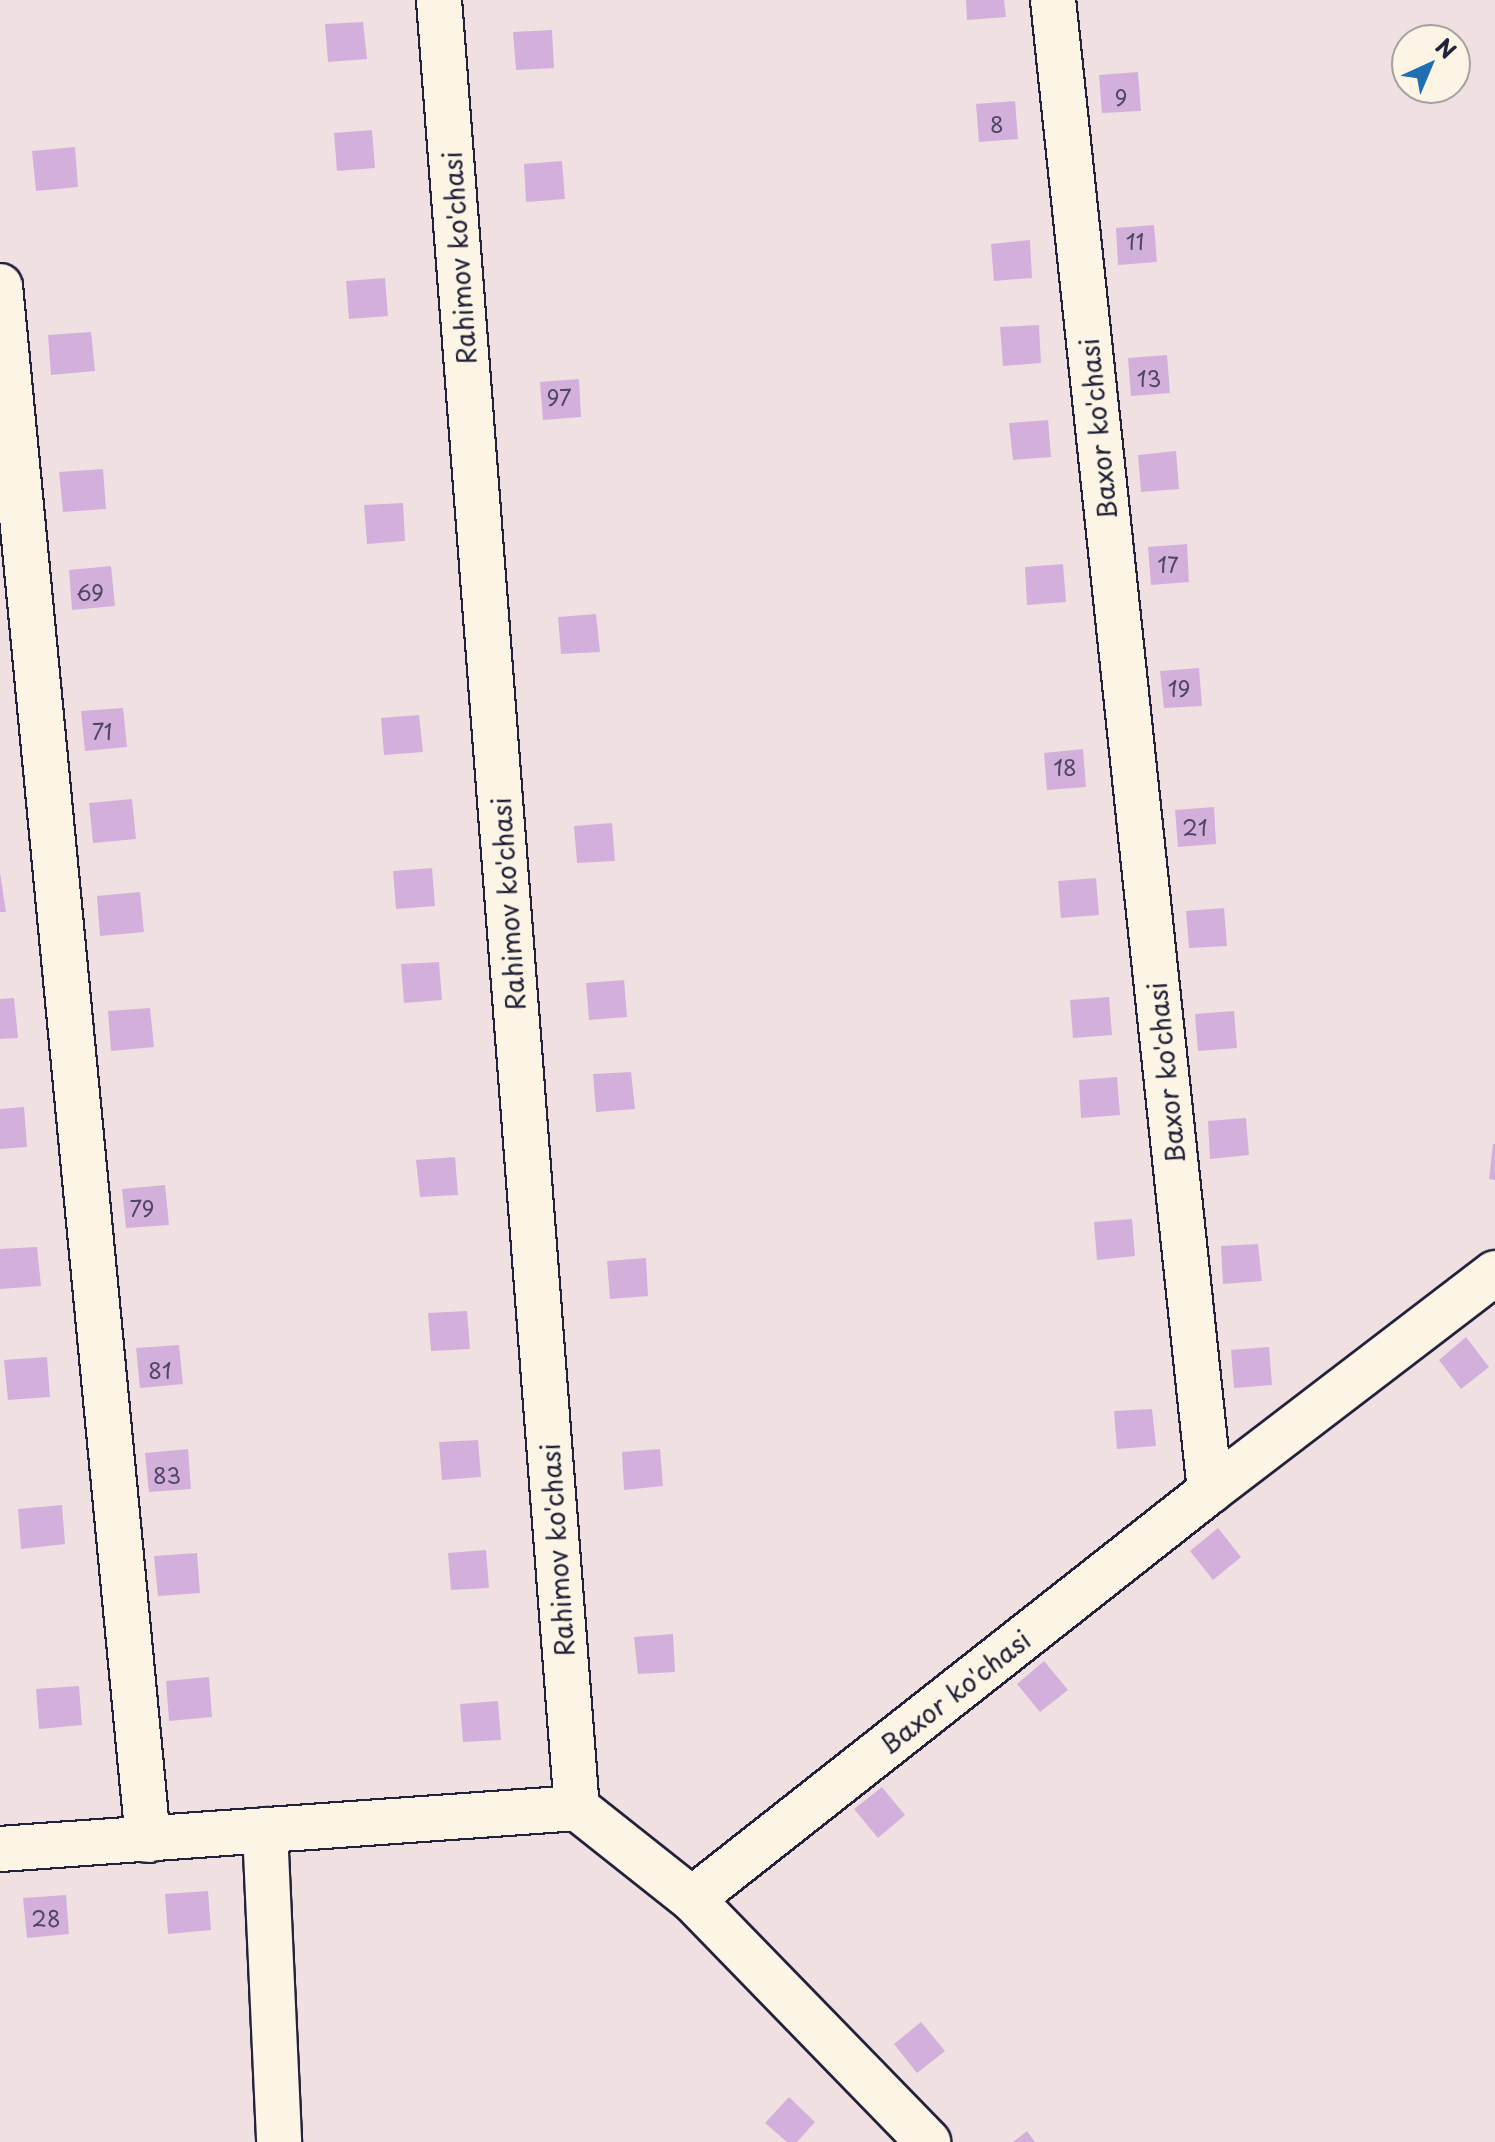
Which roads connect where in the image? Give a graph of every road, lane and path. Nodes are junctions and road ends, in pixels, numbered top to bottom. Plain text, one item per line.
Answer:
1 (439, 0) edge
2 (1053, 0) edge
3 (0, 286) edge
4 (7, 420) edge
5 (1495, 1273) edge
6 (1210, 1491) junction
7 (577, 1808) junction
8 (265, 1830) junction
9 (148, 1840) junction
10 (0, 1849) edge
11 (692, 1899) junction
12 (279, 2142) edge
13 (928, 2142) edge

1 - 7 street, Rahimov ko'chasi
2 - 6 street, Baxor ko'chasi
3 - 4 street
4 - 9 street
5 - 6 street
6 - 11 street, Baxor ko'chasi
7 - 8 street
7 - 11 street
8 - 9 street
8 - 12 street
9 - 10 street
11 - 13 street

